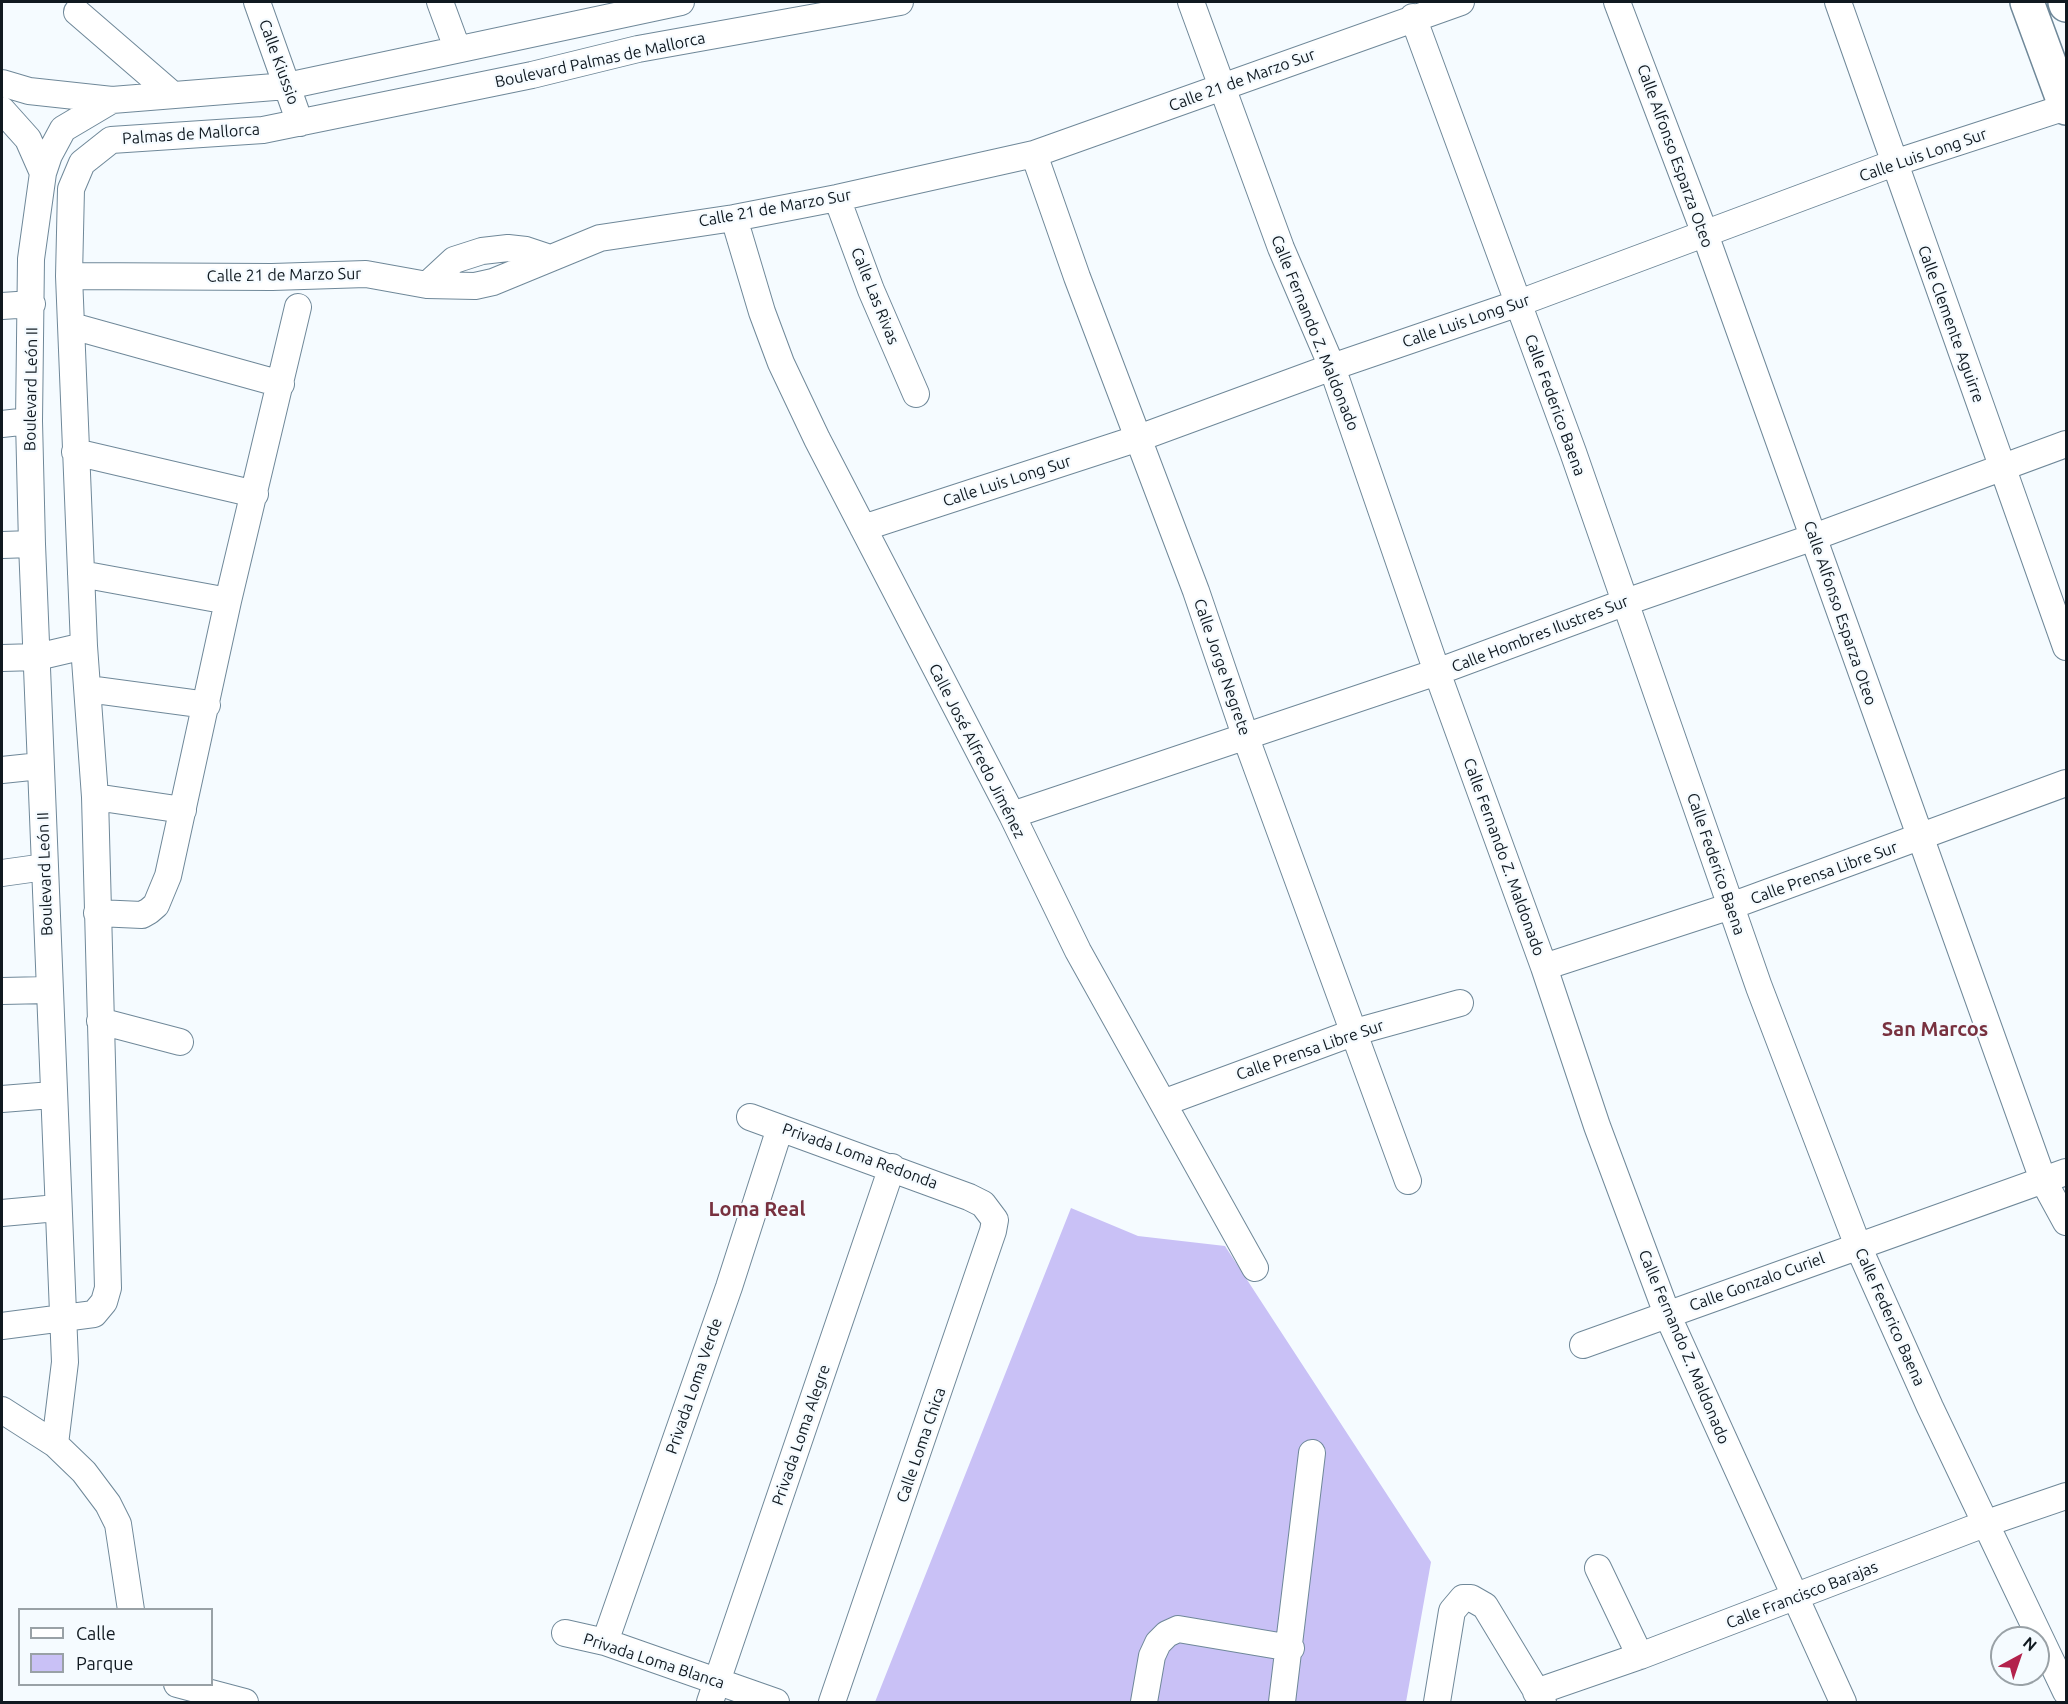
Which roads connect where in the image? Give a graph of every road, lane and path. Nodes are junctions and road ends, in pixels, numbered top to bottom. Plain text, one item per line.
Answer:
1 (257, 2) edge
2 (440, 2) edge
3 (681, 2) edge
4 (900, 2) edge
5 (1191, 2) edge
6 (1461, 2) edge
7 (1617, 2) edge
8 (1838, 2) edge
9 (2027, 2) edge
10 (628, 7) edge
11 (77, 12) dead end
12 (1413, 17) junction
13 (457, 48) junction
14 (638, 49) junction
15 (2, 82) edge
16 (287, 86) junction
17 (1222, 88) junction
18 (173, 95) junction
19 (112, 100) junction
20 (2066, 108) edge
21 (2, 110) edge
22 (300, 123) junction
23 (1034, 154) junction
24 (1894, 163) junction
25 (43, 173) junction
26 (837, 198) junction
27 (734, 218) junction
28 (1704, 234) junction
29 (508, 248) junction
30 (550, 258) junction
31 (512, 274) junction
32 (69, 276) junction
33 (427, 285) junction
34 (1519, 303) junction
35 (32, 304) junction
36 (2, 306) edge
37 (298, 307) dead end
38 (72, 326) junction
39 (1332, 367) junction
40 (280, 384) junction
41 (916, 394) dead end
42 (29, 421) junction
43 (2, 424) edge
44 (1139, 438) junction
45 (2067, 444) edge
46 (75, 452) junction
47 (2002, 467) junction
48 (255, 494) junction
49 (863, 528) junction
50 (1814, 537) junction
51 (32, 544) junction
52 (2, 546) edge
53 (81, 574) junction
54 (228, 601) junction
55 (1626, 602) junction
56 (84, 645) junction
57 (2067, 647) edge
58 (37, 657) junction
59 (2, 658) edge
60 (1437, 672) junction
61 (88, 689) junction
62 (207, 705) junction
63 (1246, 738) junction
64 (40, 766) junction
65 (2, 770) edge
66 (2067, 783) edge
67 (95, 797) junction
68 (183, 810) junction
69 (1012, 815) junction
70 (1919, 838) junction
71 (45, 867) junction
72 (2, 873) edge
73 (1731, 906) junction
74 (98, 913) junction
75 (1544, 967) junction
76 (48, 990) junction
77 (2, 991) edge
78 (1460, 1003) dead end
79 (100, 1021) junction
80 (1355, 1032) junction
81 (180, 1042) dead end
82 (52, 1095) junction
83 (2, 1099) edge
84 (1163, 1103) junction
85 (750, 1116) dead end
86 (780, 1128) junction
87 (892, 1167) junction
88 (2055, 1176) edge
89 (1408, 1181) dead end
90 (969, 1197) joint
91 (57, 1208) junction
92 (2, 1213) edge
93 (2067, 1222) edge
94 (1858, 1246) junction
95 (1255, 1268) dead end
96 (1667, 1314) junction
97 (63, 1318) junction
98 (2, 1326) edge
99 (1583, 1345) dead end
100 (2, 1410) edge
101 (55, 1444) junction
102 (1312, 1453) dead end
103 (2067, 1496) edge
104 (1987, 1523) junction
105 (1598, 1568) dead end
106 (1794, 1598) junction
107 (131, 1608) edge
108 (565, 1633) dead end
109 (605, 1642) junction
110 (1291, 1648) junction
111 (1640, 1656) junction
112 (185, 1686) edge
113 (713, 1692) edge
114 (2067, 1692) edge
115 (1540, 1697) edge
116 (245, 1702) edge
117 (776, 1702) edge
118 (832, 1702) edge
119 (1144, 1702) edge
120 (1282, 1702) edge
121 (1437, 1702) edge
122 (1843, 1702) edge

1 - 16 street, Calle Kiussio
2 - 13 street
3 - 10 street
4 - 14 street, Boulevard Palmas de Mallorca
5 - 17 street, Calle Fernando Z. Maldonado
6 - 12 street, Calle 21 de Marzo Sur
7 - 28 street, Calle Alfonso Esparza Oteo
8 - 24 street, Calle Clemente Aguirre
9 - 20 main road
10 - 13 street
10 - 14 street
11 - 18 street
12 - 17 street, Calle 21 de Marzo Sur
12 - 34 street, Calle Federico Baena
13 - 16 street
14 - 22 street, Boulevard Palmas de Mallorca
15 - 19 street
16 - 18 street
16 - 22 street, Calle Kiussio
17 - 23 street, Calle 21 de Marzo Sur
17 - 39 street, Calle Fernando Z. Maldonado
18 - 19 street
19 - 25 street
20 - 24 street, Calle Luis Long Sur
21 - 25 street
22 - 32 street, Palmas de Mallorca
23 - 26 street, Calle 21 de Marzo Sur
23 - 44 street, Calle Jorge Negrete
24 - 28 street, Calle Luis Long Sur
24 - 47 street, Calle Clemente Aguirre
25 - 35 street
26 - 27 street, Calle 21 de Marzo Sur
26 - 41 street, Calle Las Rivas
27 - 30 street, Calle 21 de Marzo Sur
27 - 49 street, Calle José Alfredo Jiménez
28 - 34 street, Calle Luis Long Sur
28 - 50 street, Calle Alfonso Esparza Oteo
29 - 30 street
29 - 31 street
29 - 33 street
30 - 31 street, Calle 21 de Marzo Sur
31 - 33 street, Calle 21 de Marzo Sur
32 - 33 street, Calle 21 de Marzo Sur
32 - 38 street
34 - 39 street, Calle Luis Long Sur
34 - 55 street, Calle Federico Baena
35 - 36 street
35 - 42 street, Boulevard León II
37 - 40 street
38 - 40 street
38 - 46 street
39 - 44 street, Calle Luis Long Sur
39 - 60 street, Calle Fernando Z. Maldonado
40 - 48 street
42 - 43 street
42 - 51 street, Boulevard León II
44 - 49 street, Calle Luis Long Sur
44 - 63 street, Calle Jorge Negrete
45 - 47 street, Calle Hombres Ilustres Sur
46 - 48 street
46 - 53 street
47 - 50 street, Calle Hombres Ilustres Sur
47 - 57 street, Calle Clemente Aguirre
48 - 54 street
49 - 69 street, Calle José Alfredo Jiménez
50 - 55 street, Calle Hombres Ilustres Sur
50 - 70 street, Calle Alfonso Esparza Oteo
51 - 52 street
51 - 58 street, Boulevard León II
53 - 54 street
53 - 56 street
54 - 62 street
55 - 60 street, Calle Hombres Ilustres Sur
55 - 73 street, Calle Federico Baena
56 - 58 street
56 - 61 street
58 - 59 street
58 - 64 street, Boulevard León II
60 - 63 street, Calle Hombres Ilustres Sur
60 - 75 street, Calle Fernando Z. Maldonado
61 - 62 street
61 - 67 street
62 - 68 street
63 - 69 street, Calle Hombres Ilustres Sur
63 - 80 street, Calle Jorge Negrete
64 - 65 street
64 - 71 street, Boulevard León II
66 - 70 street, Calle Prensa Libre Sur
67 - 68 street
67 - 74 street
68 - 74 street
69 - 84 street, Calle José Alfredo Jiménez
70 - 73 street, Calle Prensa Libre Sur
70 - 88 street, Calle Alfonso Esparza Oteo
71 - 72 street
71 - 76 street, Boulevard León II
73 - 75 street, Calle Prensa Libre Sur
73 - 94 street, Calle Federico Baena
74 - 79 street
75 - 96 street, Calle Fernando Z. Maldonado
76 - 77 street
76 - 82 street, Boulevard León II
78 - 80 street, Calle Prensa Libre Sur
79 - 81 street
79 - 97 street
80 - 84 street, Calle Prensa Libre Sur
80 - 89 street, Calle Jorge Negrete
82 - 83 street
82 - 91 street, Boulevard León II
84 - 95 street, Calle José Alfredo Jiménez
85 - 86 street, Privada Loma Redonda
86 - 87 street, Privada Loma Redonda
86 - 109 street, Privada Loma Verde
87 - 90 street, Privada Loma Redonda
87 - 113 street, Privada Loma Alegre
88 - 93 street, Calle Alfonso Esparza Oteo
88 - 94 street, Calle Gonzalo Curiel
90 - 118 street, Calle Loma Chica
91 - 92 street
91 - 97 street, Boulevard León II
94 - 96 street, Calle Gonzalo Curiel
94 - 104 street, Calle Federico Baena
96 - 99 street, Calle Gonzalo Curiel
96 - 106 street, Calle Fernando Z. Maldonado
97 - 98 street
97 - 101 street, Boulevard León II
100 - 101 street
101 - 107 street
102 - 110 street
103 - 104 street, Calle Francisco Barajas
104 - 106 street, Calle Francisco Barajas
104 - 114 street, Calle Federico Baena
105 - 111 street
106 - 111 street, Calle Francisco Barajas
106 - 122 street, Calle Fernando Z. Maldonado
108 - 109 street, Privada Loma Blanca
109 - 113 street, Privada Loma Blanca
110 - 119 street
110 - 120 street
111 - 115 street, Calle Francisco Barajas
112 - 116 street
113 - 117 street, Privada Loma Blanca
115 - 121 street

